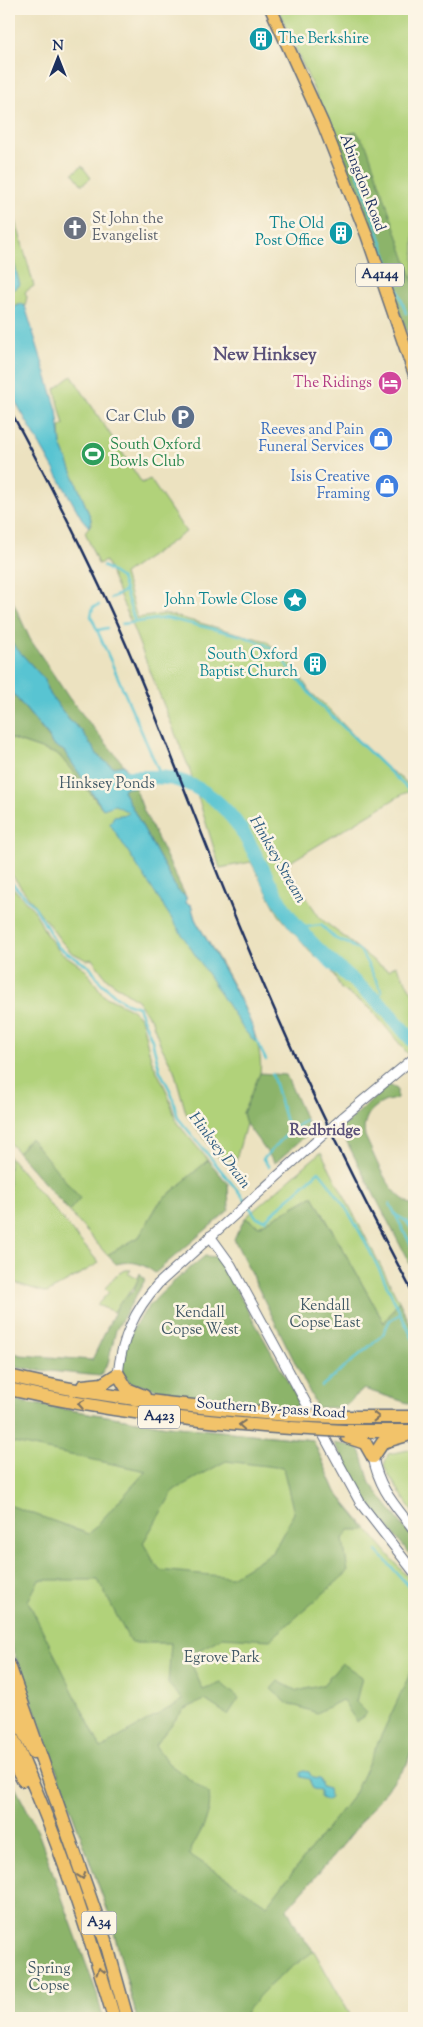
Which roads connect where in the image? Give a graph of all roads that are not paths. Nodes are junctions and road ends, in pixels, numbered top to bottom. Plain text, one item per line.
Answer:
1 (271, 9) edge
2 (414, 373) edge
3 (413, 1059) edge
4 (210, 1236) junction
5 (118, 1374) junction
6 (9, 1376) edge
7 (53, 1386) junction
8 (9, 1389) edge
9 (168, 1404) junction
10 (414, 1418) edge
11 (414, 1432) edge
12 (346, 1434) junction
13 (374, 1457) junction
14 (414, 1530) edge
15 (414, 1572) edge
16 (9, 1665) edge
17 (9, 1701) edge
18 (9, 1730) edge
19 (9, 1755) edge
20 (66, 1830) junction
21 (53, 1832) junction
22 (114, 2018) edge
23 (127, 2018) edge

1 - 2 main road, Abingdon Road / A4144
3 - 4 street, bridge
4 - 5 street
4 - 15 street
5 - 7 highway
5 - 9 highway
6 - 7 highway, Southern By-pass Road / A423
7 - 9 highway, Southern By-pass Road / A423
12 -> 8 highway, Southern By-pass Road / A423, bridge
9 -> 10 highway, Southern By-pass Road / A423, bridge
11 - 12 highway, Southern By-pass Road / A423
11 - 13 highway
12 - 13 highway
13 - 14 street
16 - 20 highway
17 - 20 highway, A34
18 - 21 highway, A34
19 - 21 highway
20 -> 23 highway, A34
22 -> 21 highway, A34

